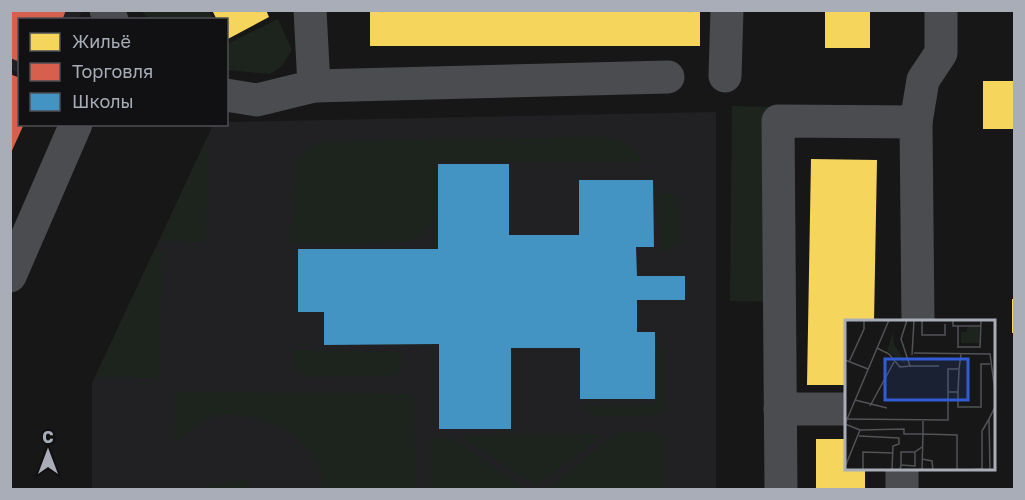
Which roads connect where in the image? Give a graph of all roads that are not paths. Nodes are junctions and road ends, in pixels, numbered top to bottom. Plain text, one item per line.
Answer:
1 (310, 10) edge
2 (727, 10) edge
3 (941, 10) edge
4 (725, 76) dead end
5 (668, 77) dead end
6 (314, 86) junction
7 (228, 94) edge
8 (916, 122) junction
9 (75, 126) edge
10 (10, 276) edge
11 (918, 320) edge
12 (780, 409) junction
13 (845, 409) edge
14 (902, 470) edge
15 (781, 489) edge
16 (902, 489) edge

1 - 6 lane
2 - 4 lane
3 - 8 lane
5 - 6 lane
6 - 7 lane
8 - 11 lane
8 - 12 lane
9 - 10 lane
12 - 13 lane
12 - 15 lane
14 - 16 lane

